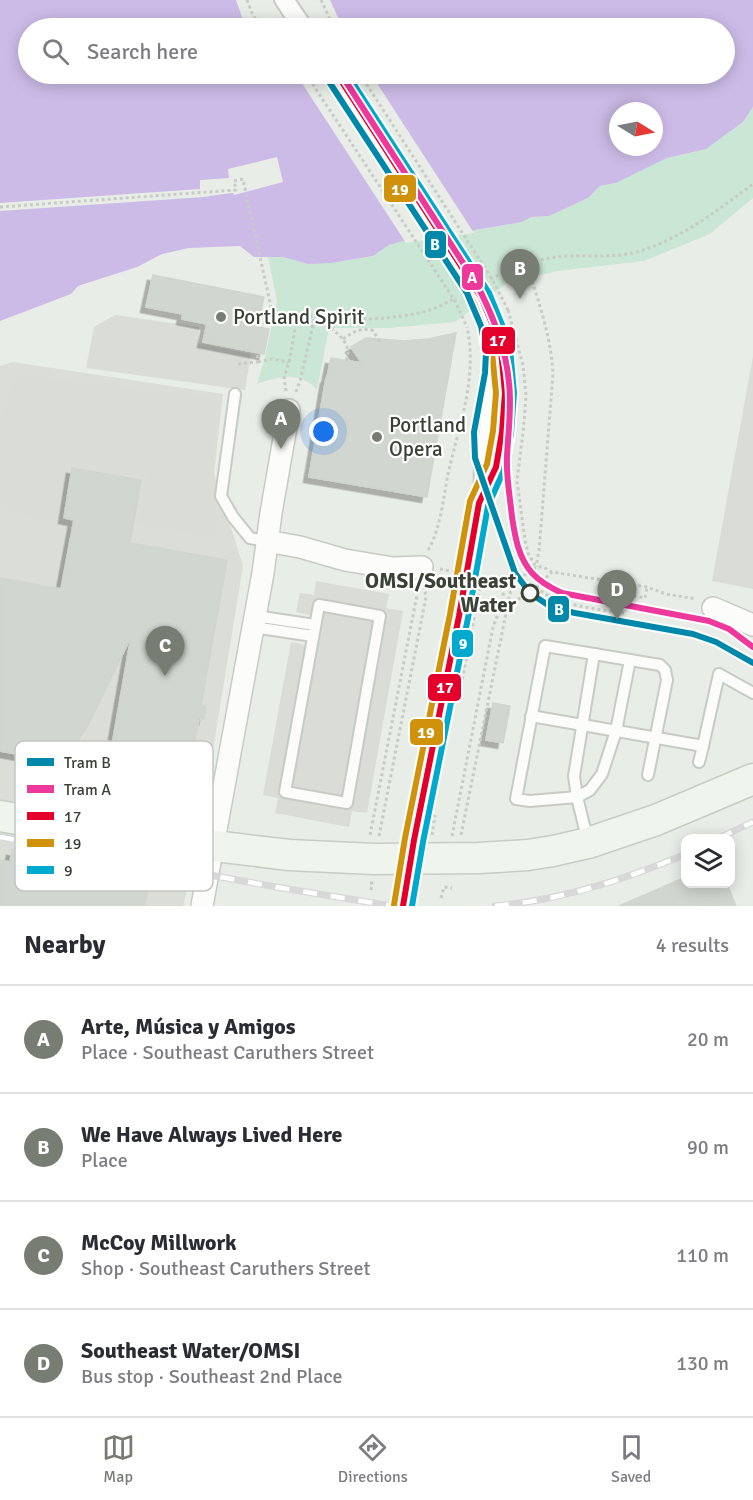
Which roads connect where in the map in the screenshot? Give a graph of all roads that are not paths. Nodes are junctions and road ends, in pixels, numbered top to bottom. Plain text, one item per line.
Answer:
1 (280, 0) edge
2 (289, 0) edge
3 (292, 18) edge
4 (301, 18) edge
5 (334, 84) edge
6 (343, 84) edge
7 (487, 319) junction
8 (235, 394) dead end
9 (289, 410) road end
10 (479, 503) junction
11 (267, 541) junction
12 (422, 567) road end
13 (713, 608) road end
14 (254, 621) junction
15 (753, 625) edge
16 (314, 631) junction
17 (594, 654) junction
18 (630, 660) junction
19 (753, 693) edge
20 (531, 716) junction
21 (582, 725) junction
22 (616, 731) junction
23 (655, 738) junction
24 (703, 746) junction
25 (699, 762) dead end
26 (648, 775) dead end
27 (753, 779) edge
28 (577, 797) junction
29 (0, 816) edge
30 (15, 819) edge
31 (588, 843) junction
32 (213, 846) joint
33 (411, 859) junction
34 (205, 891) edge
35 (202, 906) edge
36 (402, 906) edge

1 - 3 lane
2 - 4 lane
5 - 7 lane, bridge
6 - 7 lane, bridge
7 - 10 lane
7 - 10 lane
8 - 11 lane
9 - 11 street
10 - 33 lane
11 - 12 street
11 - 14 street
13 - 15 street
14 - 16 lane
14 - 32 street
16 - 16 lane
17 - 18 lane
17 - 20 lane
17 - 21 lane
18 - 22 lane
18 - 23 lane
19 - 24 lane
20 - 21 lane
20 - 28 lane
21 - 22 lane
21 - 28 lane
22 - 23 lane
22 - 28 lane
23 - 24 lane
23 - 26 lane
24 - 25 lane
27 - 31 street
28 - 31 lane
29 - 30 street
31 - 33 street
32 - 33 street
33 - 36 lane
34 - 35 street

